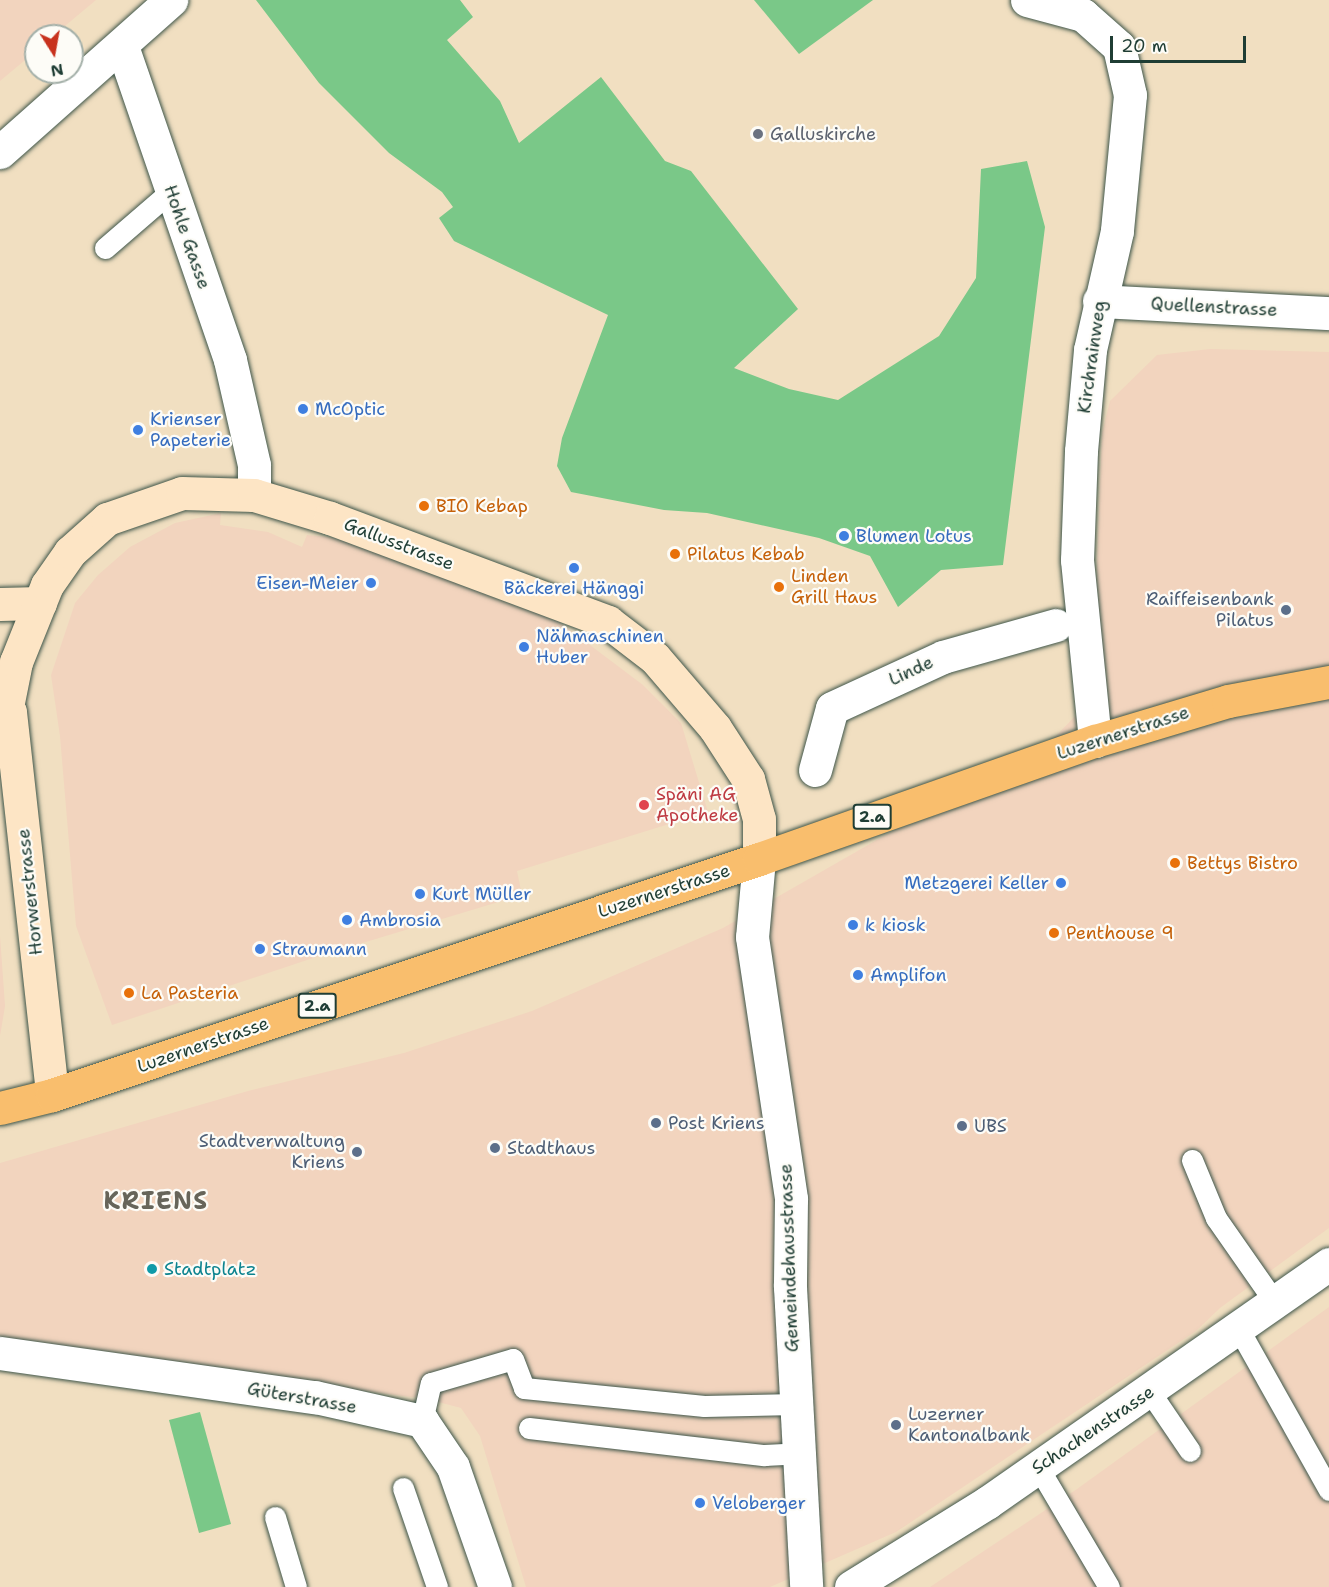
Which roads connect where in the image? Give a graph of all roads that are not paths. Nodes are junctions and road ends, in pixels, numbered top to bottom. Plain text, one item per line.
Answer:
1 (171, 0) edge
2 (1027, 0) edge
3 (122, 46) junction
4 (0, 152) edge
5 (171, 191) junction
6 (105, 248) dead end
7 (1099, 301) junction
8 (1329, 313) edge
9 (254, 495) junction
10 (40, 603) junction
11 (0, 604) edge
12 (1056, 626) dead end
13 (1329, 682) edge
14 (4, 698) edge
15 (1095, 741) junction
16 (815, 770) dead end
17 (759, 859) junction
18 (52, 1095) junction
19 (0, 1108) edge
20 (1192, 1160) dead end
21 (1329, 1264) edge
22 (1274, 1300) junction
23 (1237, 1326) junction
24 (0, 1353) edge
25 (1150, 1392) junction
26 (796, 1404) junction
27 (422, 1421) junction
28 (529, 1428) dead end
29 (1190, 1451) dead end
30 (799, 1453) junction
31 (1038, 1467) junction
32 (403, 1488) dead end
33 (1329, 1490) edge
34 (275, 1517) dead end
35 (296, 1587) edge
36 (437, 1587) edge
37 (495, 1587) edge
38 (806, 1587) edge
39 (851, 1587) edge
40 (1109, 1587) edge

1 - 3 street
2 - 7 street, Kirchrainweg
3 - 4 street
3 - 5 street, Hohle Gasse
5 - 6 lane
5 - 9 street, Hohle Gasse
7 - 8 street, Quellenstrasse
7 - 15 street, Kirchrainweg
9 - 10 street, Gallusstrasse
9 - 17 street, Gallusstrasse
10 - 11 street
10 - 14 street, Gallusstrasse
12 - 16 street, Linde
13 - 15 main road, Luzernerstrasse / 2.a
14 - 18 street, Horwerstrasse
15 - 17 main road, Luzernerstrasse / 2.a
17 - 18 main road, Luzernerstrasse / 2.a
17 - 26 street, Gemeindehausstrasse
18 - 19 main road, Luzernerstrasse / 2.a
20 - 22 lane
21 - 22 street, Schachenstrasse
22 - 23 street, Schachenstrasse
23 - 25 street, Schachenstrasse
23 - 33 lane
24 - 27 street, Güterstrasse
25 - 29 lane
25 - 31 street, Schachenstrasse
26 - 27 lane
26 - 30 street, Gemeindehausstrasse
27 - 37 street
28 - 30 lane
30 - 38 street, Gemeindehausstrasse
31 - 39 street, Schachenstrasse
31 - 40 lane
32 - 36 lane
34 - 35 lane

